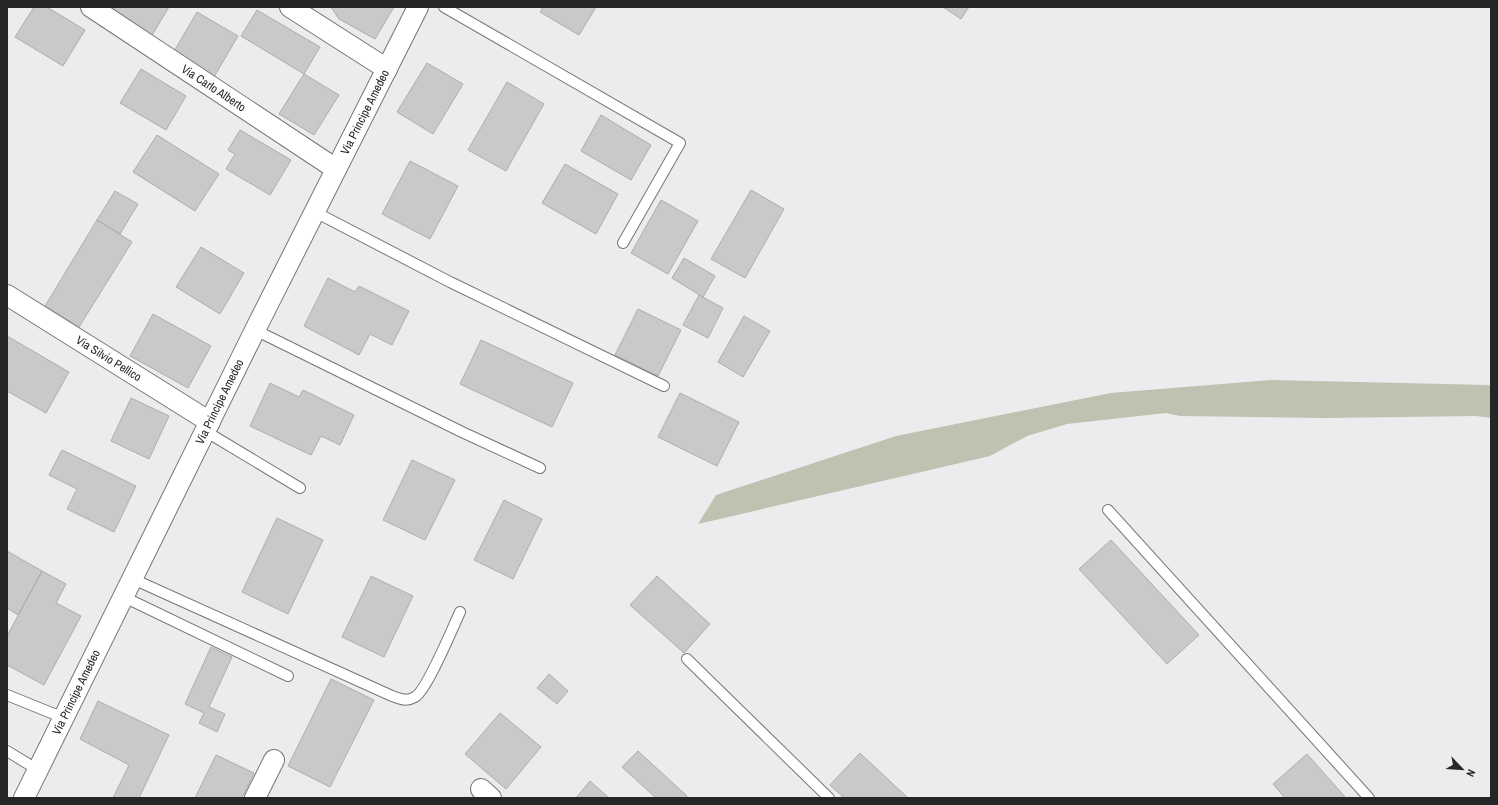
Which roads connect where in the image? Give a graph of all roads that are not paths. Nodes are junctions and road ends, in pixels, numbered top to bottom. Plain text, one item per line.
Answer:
1 (91, 7) edge
2 (290, 7) edge
3 (418, 7) edge
4 (444, 7) edge
5 (387, 69) junction
6 (336, 169) junction
7 (314, 212) junction
8 (624, 243) dead end
9 (7, 295) edge
10 (255, 330) junction
11 (664, 386) dead end
12 (208, 426) junction
13 (540, 468) dead end
14 (300, 488) dead end
15 (1108, 510) dead end
16 (128, 588) junction
17 (460, 612) dead end
18 (687, 659) dead end
19 (288, 676) dead end
20 (7, 695) edge
21 (64, 718) junction
22 (7, 751) edge
23 (274, 760) dead end
24 (38, 770) junction
25 (24, 798) edge
26 (255, 798) edge
27 (830, 798) edge
28 (1369, 798) edge

1 - 6 street, Via Carlo Alberto
2 - 5 street
3 - 5 street, Via Principe Amedeo
4 - 8 lane
5 - 6 street, Via Principe Amedeo
6 - 7 street, Via Principe Amedeo
7 - 10 street, Via Principe Amedeo
7 - 11 lane
9 - 12 street, Via Silvio Pellico
10 - 12 street, Via Principe Amedeo
10 - 13 lane
12 - 14 lane
12 - 16 street, Via Principe Amedeo
15 - 28 lane
16 - 17 lane
16 - 19 lane
16 - 21 street, Via Principe Amedeo
18 - 27 lane
20 - 21 lane
21 - 24 street, Via Principe Amedeo
22 - 24 lane
23 - 26 street
24 - 25 street, Via Principe Amedeo

